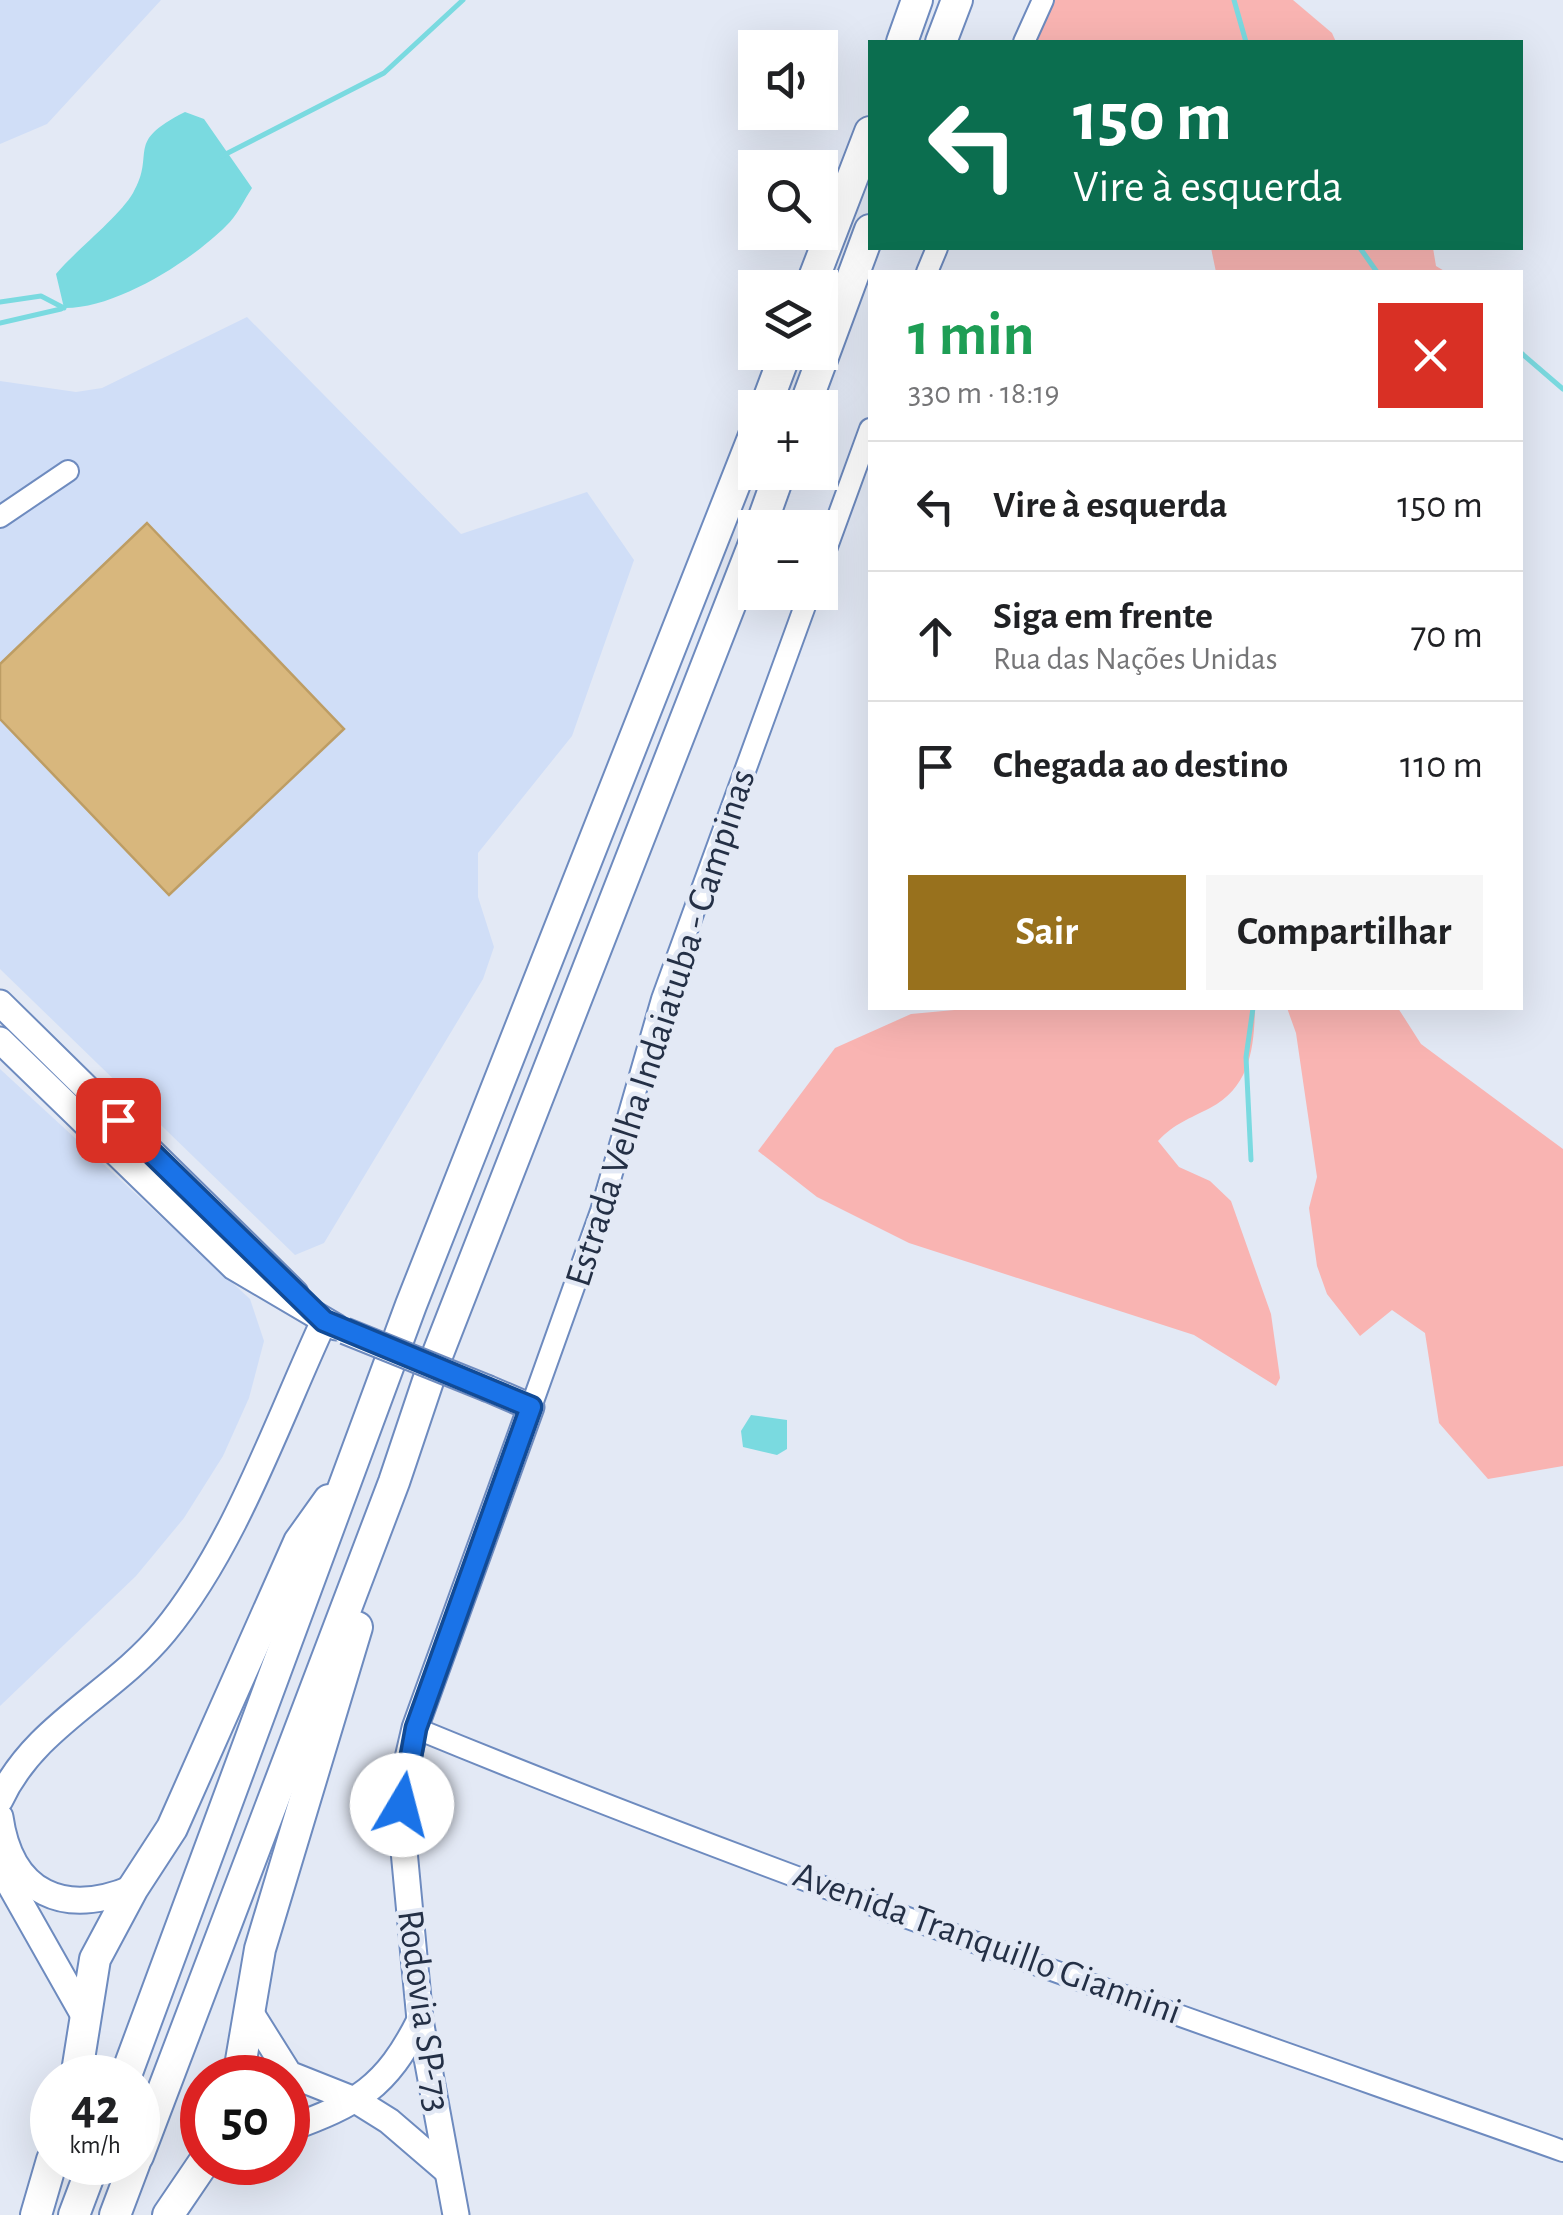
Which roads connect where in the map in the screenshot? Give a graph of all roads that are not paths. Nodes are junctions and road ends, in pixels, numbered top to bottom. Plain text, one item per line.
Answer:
1 (917, 0) edge
2 (957, 0) edge
3 (1043, 0) edge
4 (903, 40) edge
5 (942, 40) edge
6 (1025, 40) edge
7 (868, 137) edge
8 (868, 235) edge
9 (817, 270) edge
10 (811, 390) edge
11 (868, 434) edge
12 (68, 471) dead end
13 (738, 476) edge
14 (0, 517) edge
15 (838, 517) edge
16 (738, 587) edge
17 (803, 610) edge
18 (0, 1003) edge
19 (0, 1040) edge
20 (334, 1326) junction
21 (531, 1407) junction
22 (351, 1470) junction
23 (394, 1482) junction
24 (416, 1728) junction
25 (0, 1800) edge
26 (0, 1817) edge
27 (0, 1866) edge
28 (133, 1888) junction
29 (252, 2016) junction
30 (86, 2019) junction
31 (420, 2020) junction
32 (80, 2055) edge
33 (134, 2055) edge
34 (243, 2055) edge
35 (160, 2096) edge
36 (357, 2102) junction
37 (310, 2120) edge
38 (1563, 2151) edge
39 (446, 2170) junction
40 (45, 2185) edge
41 (85, 2185) edge
42 (126, 2185) edge
43 (192, 2185) edge
44 (36, 2215) edge
45 (74, 2215) edge
46 (115, 2215) edge
47 (168, 2215) edge
48 (456, 2215) edge

1 - 4 highway
2 - 5 highway
3 - 6 street
7 - 9 highway
8 - 10 highway
11 - 15 street
12 - 14 street
13 - 22 highway
16 - 23 highway
17 - 21 street, Estrada Velha Indaiatuba - Campinas
18 - 20 main road
19 - 20 main road
20 - 21 main road, bridge
20 - 25 main road
21 - 24 main road, Rodovia SP-73
22 - 28 highway
22 - 33 highway
23 - 29 highway
23 - 35 highway
24 - 31 main road, Rodovia SP-73
24 - 38 street, Avenida Tranquillo Giannini
26 - 28 main road
27 - 30 main road
28 - 30 highway
29 - 34 highway
29 - 36 main road
30 - 32 highway
31 - 36 main road
31 - 39 main road, Rodovia SP-73
36 - 37 main road
36 - 39 main road
39 - 48 main road, Rodovia SP-73
40 - 44 highway
41 - 45 highway
42 - 46 highway
43 - 47 highway

